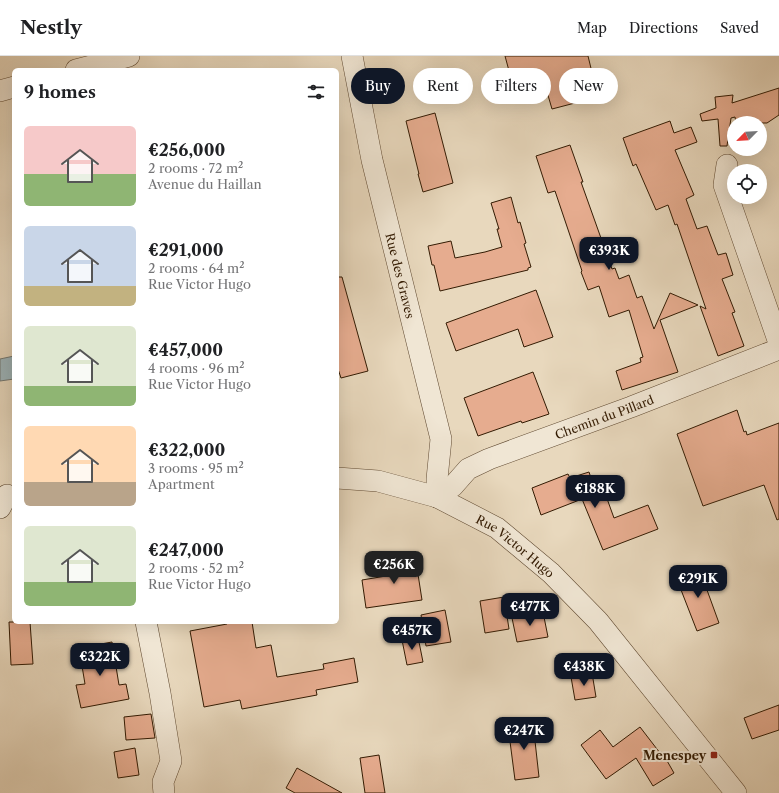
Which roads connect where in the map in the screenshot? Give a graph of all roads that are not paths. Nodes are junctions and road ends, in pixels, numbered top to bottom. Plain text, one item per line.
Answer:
1 (129, 56) edge
2 (352, 56) edge
3 (84, 68) edge
4 (12, 88) edge
5 (0, 91) edge
6 (727, 165) dead end
7 (727, 195) edge
8 (730, 204) edge
9 (779, 343) edge
10 (779, 349) edge
11 (339, 478) edge
12 (437, 497) junction
13 (146, 624) edge
14 (164, 793) edge
15 (736, 793) edge

1 - 3 street
2 - 12 street, Rue des Graves
4 - 5 street
6 - 7 street
8 - 9 street
10 - 12 street, Chemin du Pillard
11 - 12 street, Rue Victor Hugo
12 - 15 street, Rue Victor Hugo
13 - 14 street

